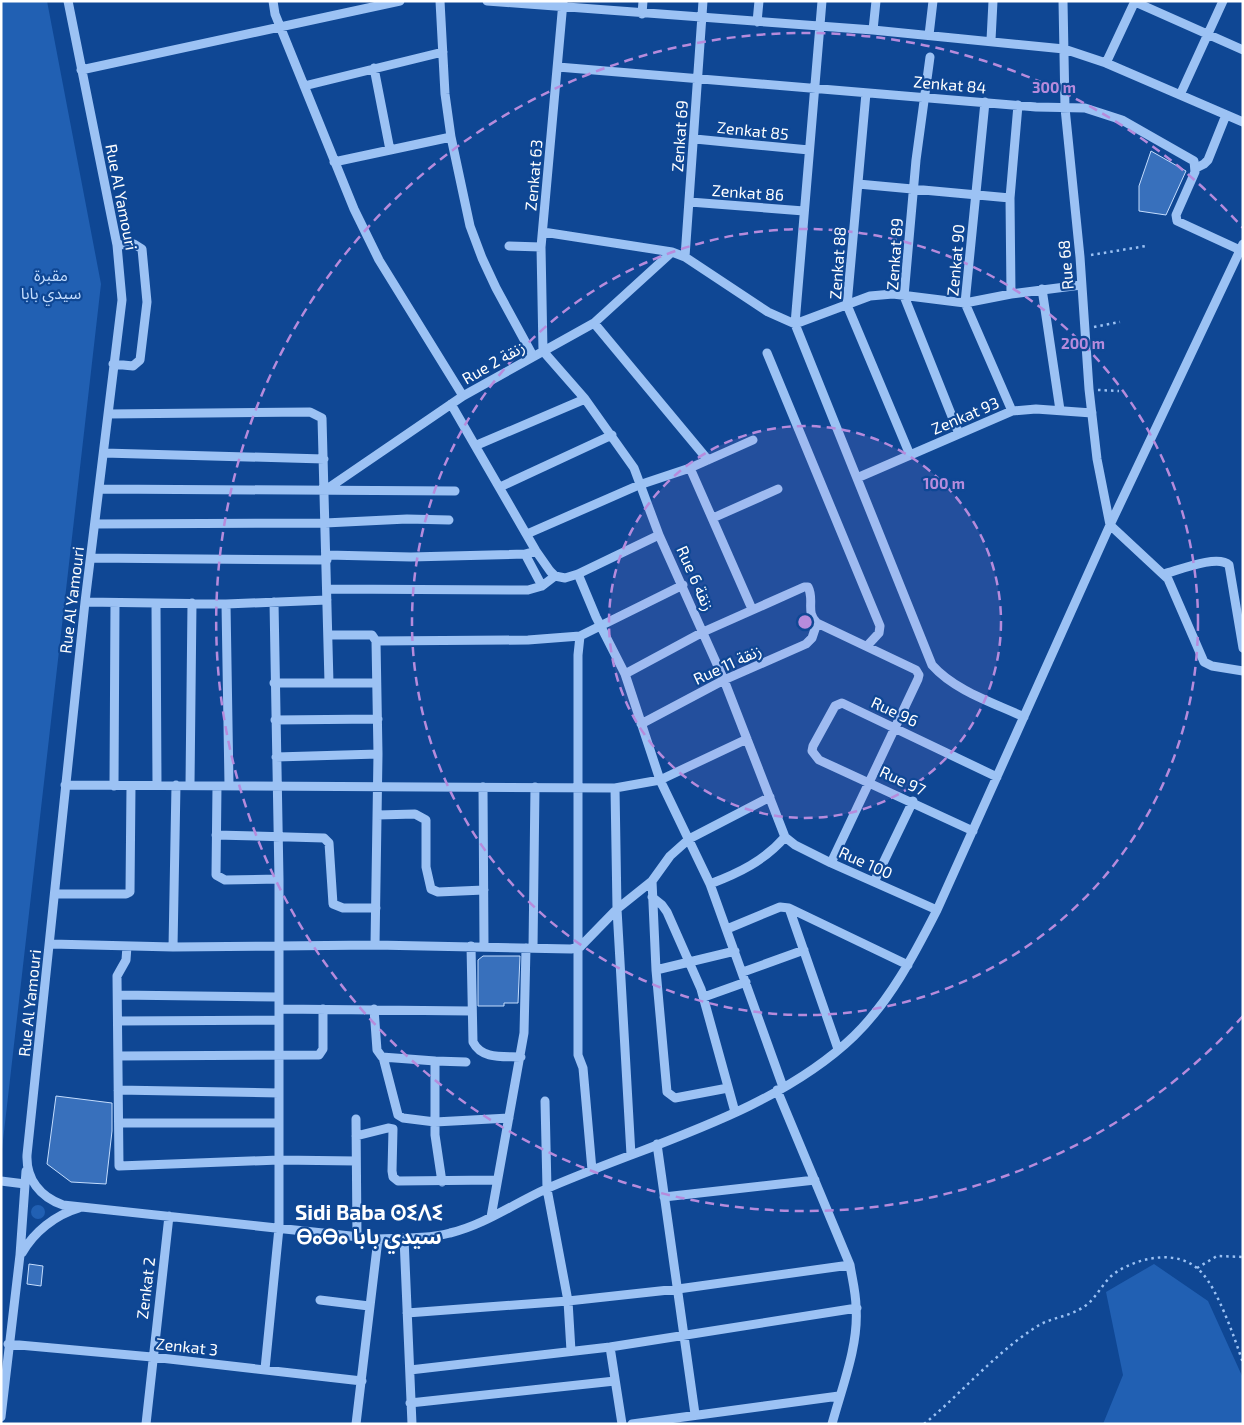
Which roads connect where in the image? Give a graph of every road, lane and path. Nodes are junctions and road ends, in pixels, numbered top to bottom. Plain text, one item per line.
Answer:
1 (68, 1) edge
2 (273, 1) edge
3 (400, 1) edge
4 (440, 1) edge
5 (487, 1) edge
6 (643, 1) edge
7 (703, 1) edge
8 (758, 1) edge
9 (822, 1) edge
10 (876, 1) edge
11 (933, 1) edge
12 (993, 1) edge
13 (1063, 1) edge
14 (1223, 1) edge
15 (1135, 2) edge
16 (563, 4) edge
17 (642, 14) junction
18 (702, 18) junction
19 (757, 22) junction
20 (821, 27) junction
21 (281, 28) junction
22 (873, 30) junction
23 (929, 35) junction
24 (1208, 35) junction
25 (991, 40) junction
26 (1064, 49) junction
27 (1243, 50) edge
28 (443, 52) junction
29 (930, 57) dead end
30 (1106, 63) junction
31 (558, 67) junction
32 (374, 68) junction
33 (81, 70) junction
34 (699, 78) junction
35 (304, 86) junction
36 (815, 88) junction
37 (866, 92) junction
38 (1180, 95) junction
39 (926, 98) junction
40 (985, 102) junction
41 (1018, 105) junction
42 (1065, 108) junction
43 (1226, 115) junction
44 (1243, 122) edge
45 (451, 137) junction
46 (694, 139) junction
47 (390, 150) junction
48 (809, 150) junction
49 (334, 162) junction
50 (1196, 168) junction
51 (858, 184) junction
52 (914, 189) junction
53 (976, 196) junction
54 (1010, 198) junction
55 (690, 202) junction
56 (804, 211) junction
57 (543, 232) junction
58 (117, 245) junction
59 (509, 246) dead end
60 (1146, 246) dead end
61 (541, 247) junction
62 (1242, 247) edge
63 (672, 252) junction
64 (685, 257) junction
65 (1080, 257) junction
66 (1081, 285) junction
67 (1042, 289) junction
68 (1011, 294) junction
69 (904, 296) junction
70 (965, 303) junction
71 (848, 305) junction
72 (1120, 322) dead end
73 (594, 323) junction
74 (795, 324) junction
75 (1086, 328) junction
76 (542, 351) junction
77 (767, 353) dead end
78 (533, 356) junction
79 (113, 364) junction
80 (1089, 389) junction
81 (1119, 391) dead end
82 (464, 396) junction
83 (584, 399) junction
84 (451, 404) junction
85 (1060, 410) junction
86 (1012, 411) junction
87 (1092, 413) junction
88 (108, 414) junction
89 (960, 434) junction
90 (612, 435) junction
91 (753, 440) dead end
92 (477, 445) junction
93 (104, 453) junction
94 (910, 455) junction
95 (324, 459) junction
96 (708, 460) junction
97 (690, 468) junction
98 (857, 478) junction
99 (640, 484) junction
100 (500, 487) junction
101 (99, 489) junction
102 (778, 489) dead end
103 (324, 491) junction
104 (456, 491) dead end
105 (713, 518) junction
106 (449, 520) dead end
107 (325, 523) junction
108 (95, 524) junction
109 (1110, 525) junction
110 (527, 534) junction
111 (659, 535) junction
112 (536, 551) junction
113 (525, 554) junction
114 (91, 558) junction
115 (327, 558) junction
116 (578, 574) junction
117 (1164, 574) junction
118 (555, 576) junction
119 (683, 585) junction
120 (542, 586) junction
121 (327, 589) junction
122 (327, 600) junction
123 (85, 602) junction
124 (274, 602) junction
125 (115, 603) junction
126 (192, 603) junction
127 (156, 604) junction
128 (226, 604) junction
129 (752, 609) junction
130 (817, 623) junction
131 (600, 626) junction
132 (704, 632) junction
133 (328, 635) junction
134 (580, 636) junction
135 (376, 641) junction
136 (867, 646) junction
137 (1243, 648) edge
138 (1243, 672) edge
139 (625, 674) junction
140 (724, 680) junction
141 (274, 683) junction
142 (328, 683) junction
143 (376, 683) junction
144 (1024, 717) junction
145 (378, 719) junction
146 (275, 720) junction
147 (641, 724) junction
148 (894, 727) junction
149 (748, 739) junction
150 (378, 754) junction
151 (276, 757) junction
152 (819, 760) joint
153 (997, 777) junction
154 (660, 780) junction
155 (869, 781) junction
156 (66, 785) junction
157 (190, 785) junction
158 (229, 785) junction
159 (114, 786) junction
160 (131, 786) junction
161 (156, 786) junction
162 (176, 786) junction
163 (217, 786) junction
164 (278, 786) junction
165 (378, 786) junction
166 (483, 787) junction
167 (534, 787) junction
168 (578, 787) junction
169 (615, 788) junction
170 (770, 797) junction
171 (912, 801) junction
172 (378, 815) junction
173 (973, 831) junction
174 (216, 835) junction
175 (278, 835) junction
176 (785, 837) junction
177 (689, 839) junction
178 (831, 862) junction
179 (279, 879) junction
180 (652, 881) junction
181 (874, 882) junction
182 (710, 884) junction
183 (484, 890) junction
184 (56, 894) junction
185 (652, 897) junction
186 (376, 908) junction
187 (789, 908) junction
188 (617, 909) junction
189 (936, 910) junction
190 (727, 929) junction
191 (51, 944) junction
192 (375, 945) junction
193 (127, 946) junction
194 (278, 946) junction
195 (471, 946) junction
196 (484, 946) junction
197 (173, 947) junction
198 (580, 947) junction
199 (530, 948) junction
200 (735, 950) junction
201 (804, 950) junction
202 (690, 963) junction
203 (908, 965) junction
204 (656, 970) junction
205 (743, 972) junction
206 (746, 982) junction
207 (118, 996) junction
208 (278, 997) junction
209 (704, 997) junction
210 (279, 1009) junction
211 (323, 1009) junction
212 (374, 1009) junction
213 (471, 1011) junction
214 (279, 1020) junction
215 (118, 1021) junction
216 (838, 1049) junction
217 (279, 1055) junction
218 (118, 1056) junction
219 (384, 1057) junction
220 (521, 1057) junction
221 (435, 1061) junction
222 (466, 1062) dead end
223 (728, 1088) junction
224 (780, 1088) junction
225 (118, 1090) junction
226 (279, 1093) junction
227 (545, 1101) dead end
228 (734, 1112) junction
229 (509, 1118) junction
230 (356, 1119) dead end
231 (435, 1122) junction
232 (119, 1123) junction
233 (279, 1123) junction
234 (356, 1136) junction
235 (657, 1144) junction
236 (631, 1155) junction
237 (279, 1160) junction
238 (356, 1161) junction
239 (27, 1162) junction
240 (592, 1170) junction
241 (496, 1180) junction
242 (815, 1180) junction
243 (1, 1181) edge
244 (442, 1182) junction
245 (26, 1184) junction
246 (547, 1189) junction
247 (46, 1197) junction
248 (664, 1197) junction
249 (24, 1202) junction
250 (82, 1207) junction
251 (169, 1216) junction
252 (23, 1217) junction
253 (491, 1217) junction
254 (46, 1225) junction
255 (279, 1228) junction
256 (357, 1237) junction
257 (404, 1238) junction
258 (378, 1239) junction
259 (20, 1256) junction
260 (1243, 1257) edge
261 (850, 1265) junction
262 (1197, 1268) junction
263 (678, 1289) junction
264 (320, 1300) dead end
265 (568, 1301) junction
266 (369, 1306) junction
267 (857, 1308) junction
268 (408, 1313) junction
269 (684, 1335) junction
270 (8, 1344) junction
271 (610, 1347) junction
272 (571, 1351) junction
273 (152, 1357) junction
274 (1243, 1363) edge
275 (265, 1369) junction
276 (410, 1370) junction
277 (362, 1381) junction
278 (615, 1382) junction
279 (839, 1396) junction
280 (410, 1403) junction
281 (2, 1410) edge
282 (695, 1414) junction
283 (1, 1417) edge
284 (653, 1422) edge
285 (146, 1424) edge
286 (356, 1424) edge
287 (412, 1424) edge
288 (622, 1424) edge
289 (632, 1424) edge
290 (832, 1424) edge
291 (924, 1424) edge

1 - 33 street, Rue Al Yamouri
2 - 21 street
3 - 21 street
4 - 28 street
5 - 16 street
6 - 17 street
7 - 18 street, Zenkat 69
8 - 19 street
9 - 20 street
10 - 22 street
11 - 23 street
12 - 25 street
13 - 26 street, Rue 68
14 - 24 street
15 - 24 street
15 - 30 street
16 - 17 street
16 - 31 street, Zenkat 63
17 - 18 street
18 - 19 street
18 - 34 street, Zenkat 69
19 - 20 street
20 - 22 street
20 - 36 street
21 - 33 street
21 - 35 street
22 - 23 street
23 - 25 street
24 - 27 street
24 - 38 street
25 - 26 street
26 - 30 street
26 - 42 street, Rue 68
28 - 32 street
28 - 45 street
29 - 39 street, Zenkat 89
30 - 38 street
31 - 34 street, Zenkat 84
31 - 57 street, Zenkat 63
32 - 35 street
32 - 47 street
33 - 58 street, Rue Al Yamouri
34 - 36 street, Zenkat 84
34 - 46 street, Zenkat 69
35 - 49 street
36 - 37 street, Zenkat 84
36 - 48 street
37 - 39 street, Zenkat 84
37 - 51 street, Zenkat 88
38 - 43 street
39 - 40 street, Zenkat 84
39 - 52 street, Zenkat 89
40 - 41 street, Zenkat 84
40 - 53 street, Zenkat 90
41 - 42 street, Zenkat 84
41 - 54 street
42 - 50 street, Zenkat 84
42 - 65 street, Rue 68
43 - 44 street
43 - 50 street
45 - 47 street
45 - 78 street
46 - 48 street, Zenkat 85
46 - 55 street, Zenkat 69
47 - 49 street
48 - 56 street
49 - 82 street
50 - 62 street
51 - 52 street
51 - 71 street, Zenkat 88
52 - 53 street
52 - 69 street, Zenkat 89
53 - 54 street
53 - 70 street, Zenkat 90
54 - 68 street
55 - 56 street, Zenkat 86
55 - 64 street, Zenkat 69
56 - 74 street
57 - 61 street, Zenkat 63
57 - 63 street
58 - 79 street, Rue Al Yamouri
58 - 79 street
59 - 61 street
60 - 65 path
61 - 76 street, Zenkat 63
62 - 109 street
63 - 64 street
63 - 73 street, Rue 2 زنقة
64 - 74 street
65 - 66 street, Rue 68
66 - 67 street
66 - 75 street, Rue 68
67 - 68 street
67 - 85 street
68 - 70 street
69 - 70 street
69 - 71 street
69 - 89 street, Zenkat 89
70 - 86 street, Zenkat 90
71 - 74 street
71 - 94 street, Zenkat 88
72 - 75 path
73 - 76 street, Rue 2 زنقة
73 - 96 street
74 - 98 street
75 - 80 street, Rue 68
76 - 78 street, Rue 2 زنقة
76 - 83 street, Rue 6 زنقة
77 - 136 street
78 - 82 street, Rue 2 زنقة
79 - 88 street, Rue Al Yamouri
80 - 81 path
80 - 87 street, Rue 68
82 - 84 street, Rue 2 زنقة
83 - 90 street, Rue 6 زنقة
83 - 92 street
84 - 92 street
84 - 103 street, Rue 2 زنقة
85 - 86 street, Zenkat 93
85 - 87 street, Zenkat 93
86 - 89 street, Zenkat 93
87 - 109 street, Rue 68
88 - 93 street, Rue Al Yamouri
88 - 95 street
89 - 94 street, Zenkat 93
90 - 99 street, Rue 6 زنقة
90 - 100 street
91 - 96 street
92 - 100 street
93 - 95 street
93 - 101 street, Rue Al Yamouri
94 - 98 street, Zenkat 93
95 - 103 street
96 - 97 street
97 - 99 street
97 - 105 street
98 - 144 street
99 - 110 street
99 - 111 street, Rue 6 زنقة
100 - 110 street
101 - 103 street
101 - 108 street, Rue Al Yamouri
102 - 105 street
103 - 104 street
103 - 107 street
105 - 129 street
106 - 107 street
107 - 108 street
107 - 115 street
108 - 114 street, Rue Al Yamouri
109 - 117 street
109 - 144 street
110 - 112 street
111 - 116 street
111 - 119 street, Rue 6 زنقة
112 - 113 street
112 - 118 street
113 - 115 street
113 - 120 street
114 - 115 street
114 - 123 street, Rue Al Yamouri
115 - 121 street
116 - 118 street
116 - 131 street
117 - 137 street
117 - 138 street
118 - 120 street
119 - 131 street
119 - 132 street, Rue 6 زنقة
120 - 121 street
121 - 122 street
122 - 124 street
122 - 133 street
123 - 125 street
123 - 156 street, Rue Al Yamouri
124 - 128 street
124 - 141 street
125 - 127 street
125 - 159 street
126 - 127 street
126 - 128 street
126 - 157 street
127 - 161 street
128 - 158 street
129 - 130 street
129 - 132 street
130 - 136 street
130 - 140 street, Rue 11 زنقة
131 - 134 street
131 - 139 street
132 - 139 street
132 - 140 street, Rue 6 زنقة
133 - 135 street
133 - 142 street
134 - 135 street
134 - 168 street
135 - 143 street
136 - 148 street
139 - 147 street
140 - 147 street, Rue 11 زنقة
140 - 149 street, Rue 6 زنقة
141 - 142 street
141 - 146 street
142 - 143 street
143 - 145 street
144 - 153 street
145 - 146 street
145 - 150 street
146 - 151 street
147 - 154 street
148 - 152 street, Rue 96
148 - 153 street, Rue 96
148 - 155 street
149 - 154 street
149 - 170 street, Rue 6 زنقة
150 - 151 street
150 - 165 street
151 - 164 street
152 - 155 street, Rue 97
153 - 173 street
154 - 169 street
154 - 177 street
155 - 171 street, Rue 97
155 - 178 street
156 - 159 street
156 - 184 street, Rue Al Yamouri
157 - 162 street
157 - 163 street
158 - 163 street
158 - 164 street
159 - 160 street
160 - 161 street
160 - 184 street
161 - 162 street
162 - 197 street
163 - 174 street
164 - 165 street
164 - 175 street
165 - 166 street
165 - 172 street
166 - 167 street
166 - 183 street
167 - 168 street
167 - 199 street
168 - 169 street
168 - 198 street
169 - 188 street
170 - 176 street, Rue 6 زنقة
170 - 177 street
171 - 173 street, Rue 97
171 - 181 street
172 - 183 street
172 - 186 street
173 - 189 street
174 - 175 street
174 - 179 street
175 - 179 street
175 - 186 street
176 - 178 street, Rue 100
176 - 182 street
177 - 180 street
177 - 182 street
178 - 181 street, Rue 100
179 - 194 street
180 - 185 street
180 - 188 street
181 - 189 street, Rue 100
182 - 190 street
183 - 196 street
184 - 191 street, Rue Al Yamouri
185 - 202 street
185 - 204 street
186 - 192 street
187 - 190 street
187 - 201 street
187 - 203 street
188 - 198 street
188 - 236 street
189 - 203 street
190 - 200 street
191 - 193 street
191 - 239 street, Rue Al Yamouri
192 - 194 street
192 - 195 street
193 - 197 street
193 - 207 street
194 - 197 street
194 - 208 street
195 - 196 street
195 - 213 street
196 - 199 street
198 - 199 street
198 - 240 street
199 - 220 street
200 - 202 street
200 - 205 street
201 - 205 street
201 - 216 street
202 - 204 street
202 - 209 street
203 - 216 street
204 - 223 street
205 - 206 street
206 - 209 street
206 - 224 street
207 - 208 street
207 - 215 street
208 - 210 street
209 - 223 street
210 - 211 street
210 - 214 street
211 - 212 street
211 - 217 street
212 - 213 street
212 - 219 street
213 - 220 street
214 - 215 street
214 - 217 street
215 - 218 street
216 - 224 street
217 - 218 street
217 - 226 street
218 - 225 street
219 - 221 street
219 - 231 street
220 - 229 street
221 - 222 street
221 - 231 street
223 - 228 street
224 - 228 street
224 - 242 street
225 - 226 street
225 - 232 street
226 - 233 street
227 - 246 street
228 - 235 street
229 - 231 street
229 - 241 street
230 - 234 street
231 - 244 street
232 - 233 street
232 - 237 street
233 - 237 street
234 - 238 street
234 - 244 street
235 - 236 street
235 - 248 street
236 - 240 street
237 - 238 street
237 - 255 street
238 - 256 street
239 - 245 street
239 - 247 street, Rue Al Yamouri
240 - 246 street
241 - 244 street
241 - 253 street
242 - 248 street
242 - 261 street
243 - 245 street
245 - 249 street
246 - 253 street
246 - 265 street
247 - 249 street
247 - 250 street
247 - 254 street
248 - 263 street
249 - 252 street
250 - 251 street
250 - 254 street
251 - 255 street
251 - 273 street, Zenkat 2
252 - 254 street
252 - 259 street
253 - 257 street
254 - 259 street
255 - 256 street
255 - 275 street
256 - 258 street
257 - 258 street
257 - 268 street
258 - 266 street
259 - 270 street
260 - 262 path
261 - 263 street
261 - 267 street
262 - 274 path
262 - 291 path
263 - 265 street
263 - 269 street
264 - 266 street
265 - 268 street
265 - 272 street
266 - 277 street
267 - 269 street
267 - 279 street
268 - 276 street
269 - 271 street
269 - 282 street
270 - 273 street, Zenkat 3
270 - 281 street
271 - 272 street
271 - 278 street
272 - 276 street
273 - 275 street, Zenkat 3
273 - 285 street, Zenkat 2
275 - 277 street, Zenkat 3
276 - 280 street
277 - 286 street
278 - 280 street
278 - 288 street
279 - 282 street
279 - 290 street
280 - 287 street
281 - 283 street
282 - 284 street
284 - 289 street

